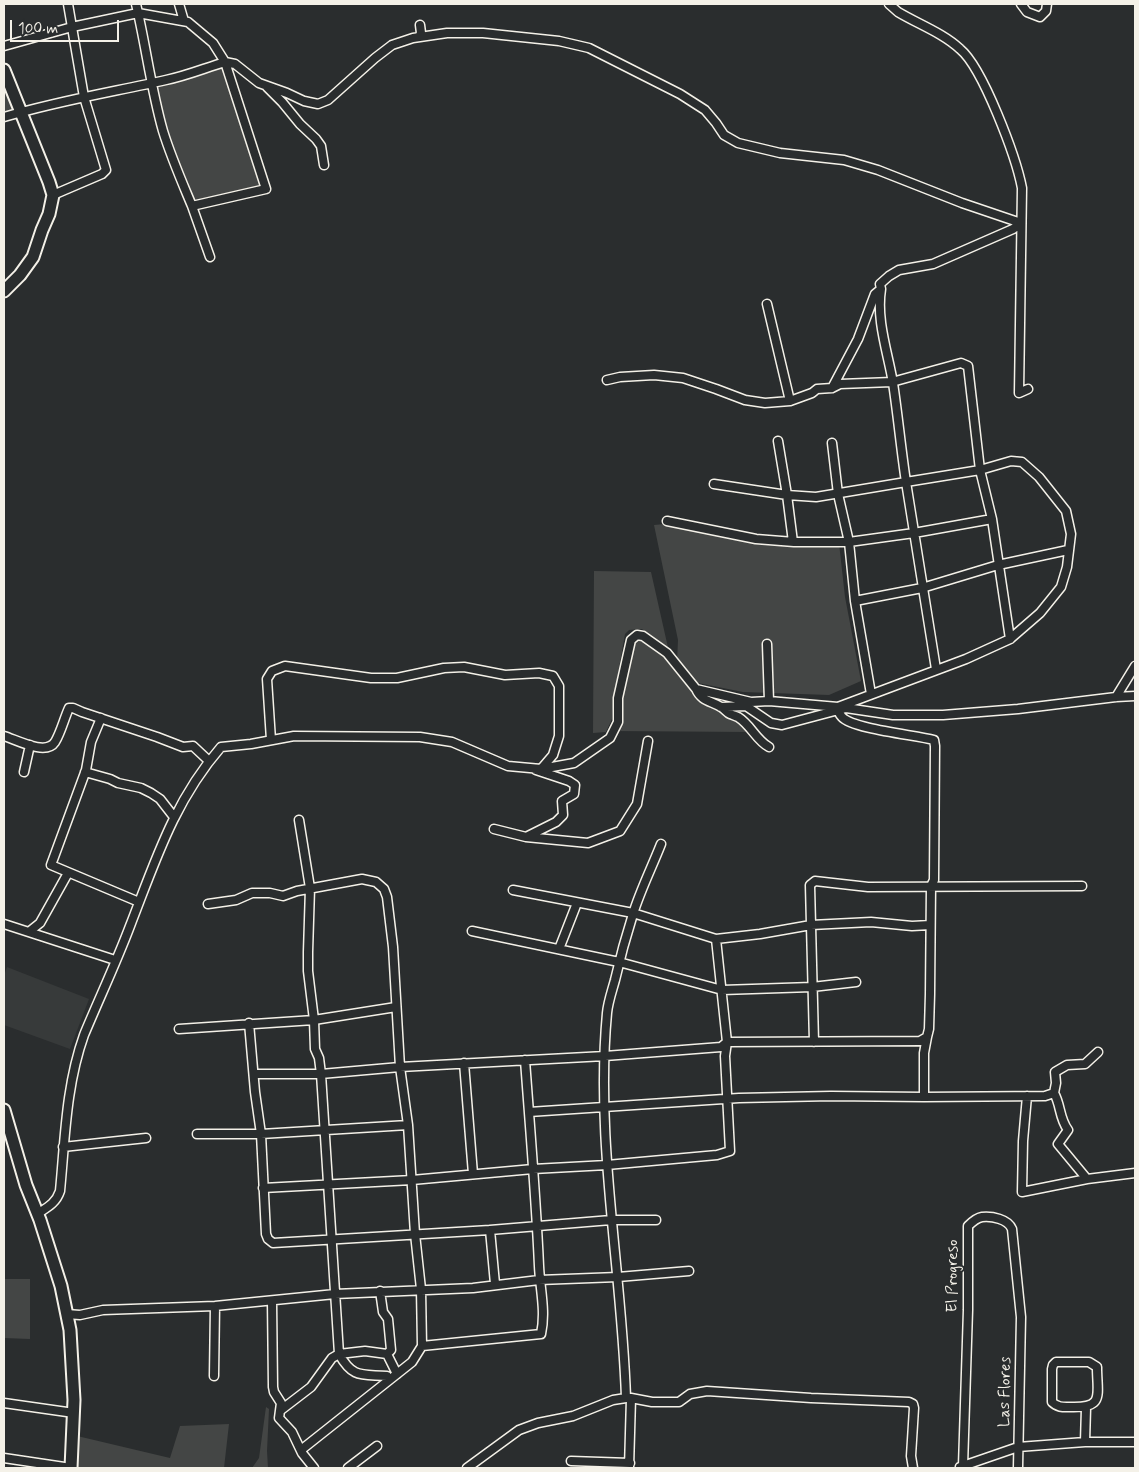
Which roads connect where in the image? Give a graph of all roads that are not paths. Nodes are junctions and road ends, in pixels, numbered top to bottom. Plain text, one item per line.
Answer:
1 (68, 4) edge
2 (136, 4) edge
3 (179, 4) edge
4 (889, 4) edge
5 (1021, 4) edge
6 (1047, 4) edge
7 (138, 13) junction
8 (184, 21) junction
9 (420, 25) dead end
10 (72, 27) junction
11 (419, 37) junction
12 (4, 46) edge
13 (225, 62) junction
14 (4, 70) edge
15 (151, 83) junction
16 (266, 86) junction
17 (84, 97) junction
18 (19, 112) junction
19 (4, 116) edge
20 (324, 165) dead end
21 (53, 195) junction
22 (192, 206) junction
23 (1021, 223) junction
24 (210, 257) dead end
25 (881, 289) junction
26 (4, 291) edge
27 (767, 304) dead end
28 (607, 380) dead end
29 (892, 382) junction
30 (832, 388) junction
31 (1028, 389) dead end
32 (790, 401) junction
33 (778, 441) dead end
34 (832, 444) dead end
35 (980, 470) junction
36 (906, 482) junction
37 (714, 484) dead end
38 (838, 494) junction
39 (788, 495) junction
40 (992, 519) junction
41 (666, 521) dead end
42 (914, 533) junction
43 (793, 542) junction
44 (849, 542) junction
45 (1068, 550) junction
46 (998, 566) junction
47 (922, 588) junction
48 (856, 601) junction
49 (1010, 639) junction
50 (767, 644) dead end
51 (1135, 666) edge
52 (936, 669) junction
53 (696, 689) junction
54 (871, 694) junction
55 (1135, 696) edge
56 (1116, 697) junction
57 (769, 701) junction
58 (722, 707) junction
59 (838, 709) junction
60 (101, 718) junction
61 (4, 736) edge
62 (271, 740) junction
63 (648, 741) dead end
64 (30, 745) junction
65 (769, 747) dead end
66 (209, 761) junction
67 (538, 769) junction
68 (24, 772) dead end
69 (85, 772) junction
70 (174, 817) junction
71 (299, 820) dead end
72 (494, 829) dead end
73 (526, 836) junction
74 (661, 844) dead end
75 (68, 873) junction
76 (931, 886) junction
77 (1082, 886) dead end
78 (310, 888) junction
79 (513, 890) dead end
80 (139, 902) junction
81 (577, 903) junction
82 (208, 904) dead end
83 (633, 913) junction
84 (4, 924) edge
85 (811, 925) junction
86 (930, 925) junction
87 (30, 931) junction
88 (472, 931) dead end
89 (716, 940) junction
90 (559, 949) junction
91 (115, 960) junction
92 (619, 962) junction
93 (856, 982) dead end
94 (812, 987) junction
95 (722, 990) junction
96 (396, 1007) junction
97 (314, 1020) junction
98 (249, 1024) junction
99 (178, 1030) dead end
100 (927, 1036) junction
101 (727, 1042) junction
102 (814, 1042) junction
103 (1098, 1052) dead end
104 (605, 1056) junction
105 (525, 1060) junction
106 (464, 1063) junction
107 (400, 1067) junction
108 (254, 1074) junction
109 (321, 1074) junction
110 (1054, 1093) junction
111 (1028, 1096) junction
112 (924, 1097) junction
113 (729, 1099) junction
114 (604, 1107) junction
115 (4, 1110) edge
116 (528, 1112) junction
117 (408, 1125) junction
118 (324, 1130) junction
119 (197, 1134) dead end
120 (261, 1134) junction
121 (146, 1138) dead end
122 (63, 1147) junction
123 (607, 1165) junction
124 (533, 1168) junction
125 (473, 1174) junction
126 (1135, 1174) edge
127 (1087, 1179) junction
128 (412, 1180) junction
129 (328, 1184) junction
130 (263, 1188) junction
131 (37, 1214) junction
132 (612, 1220) junction
133 (656, 1220) dead end
134 (537, 1226) junction
135 (490, 1230) junction
136 (415, 1234) junction
137 (332, 1241) junction
138 (689, 1271) dead end
139 (618, 1277) junction
140 (539, 1280) junction
141 (495, 1284) junction
142 (421, 1289) junction
143 (380, 1290) junction
144 (335, 1294) junction
145 (272, 1301) junction
146 (215, 1306) junction
147 (66, 1314) junction
148 (1021, 1317) joint
149 (422, 1346) junction
150 (340, 1354) junction
151 (387, 1354) junction
152 (397, 1374) junction
153 (214, 1376) dead end
154 (388, 1380) junction
155 (629, 1398) junction
156 (4, 1403) edge
157 (1086, 1408) junction
158 (281, 1410) junction
159 (74, 1413) junction
160 (1085, 1442) junction
161 (1135, 1442) edge
162 (377, 1446) dead end
163 (1018, 1448) junction
164 (301, 1450) junction
165 (4, 1458) edge
166 (571, 1461) dead end
167 (630, 1466) edge
168 (961, 1467) edge
169 (71, 1468) edge
170 (314, 1468) edge
171 (348, 1468) edge
172 (467, 1468) edge
173 (913, 1468) edge
174 (1018, 1468) edge

1 - 10 street
2 - 7 street
3 - 8 street
4 - 23 street
5 - 6 street
7 - 8 street
7 - 10 street
7 - 15 street
8 - 13 street
9 - 11 street
10 - 12 street
10 - 17 street
11 - 16 street
11 - 23 street
13 - 15 street
13 - 16 street
13 - 22 street
14 - 18 street
15 - 17 street
15 - 22 street
16 - 20 street
17 - 18 street
17 - 21 street
18 - 19 street
18 - 21 street
21 - 26 street
22 - 24 street
23 - 25 street
23 - 31 street
25 - 29 street
25 - 30 street
27 - 32 street
28 - 32 street
29 - 30 street
29 - 35 street
29 - 36 street
30 - 32 street
33 - 39 street
34 - 38 street
35 - 36 street
35 - 40 street
35 - 45 street
36 - 38 street
36 - 42 street
37 - 39 street
38 - 39 street
38 - 44 street
39 - 43 street
40 - 42 street
40 - 46 street
41 - 43 street
42 - 44 street
42 - 47 street
43 - 44 street
44 - 48 street
45 - 46 street
45 - 49 street
46 - 47 street
46 - 49 street
47 - 48 street
47 - 52 street
48 - 54 street
49 - 52 street
50 - 57 street
51 - 56 street
52 - 54 street
53 - 57 street
53 - 58 street
53 - 67 street
54 - 59 street
55 - 56 street
56 - 59 street
57 - 59 street
58 - 59 street
58 - 65 street
59 - 76 street
60 - 64 street
60 - 66 street
60 - 69 street
61 - 64 street
62 - 66 street
62 - 67 street
62 - 67 street
63 - 73 street
64 - 68 street
66 - 70 street
67 - 73 street
69 - 70 street
69 - 75 street
70 - 80 street
71 - 78 street
72 - 73 street
74 - 83 street
75 - 80 street
75 - 87 street
76 - 77 street
76 - 85 street
76 - 86 street
78 - 82 street
78 - 96 street
78 - 97 street
79 - 81 street
80 - 91 street
81 - 83 street
81 - 90 street
83 - 89 street
83 - 92 street
84 - 87 street
85 - 86 street
85 - 89 street
85 - 94 street
86 - 100 street
87 - 91 street
88 - 90 street
89 - 95 street
90 - 92 street
91 - 122 street
92 - 95 street
92 - 104 street
93 - 94 street
94 - 95 street
94 - 102 street
95 - 101 street
96 - 97 street
96 - 107 street
97 - 98 street
97 - 109 street
98 - 99 street
98 - 108 street
100 - 102 street
100 - 112 street
101 - 102 street
101 - 104 street
101 - 113 street
103 - 110 street
104 - 105 street
104 - 114 street
105 - 106 street
105 - 116 street
106 - 107 street
106 - 125 street
107 - 109 street
107 - 117 street
108 - 109 street
108 - 120 street
109 - 118 street
110 - 111 street
110 - 127 street
111 - 112 street
111 - 127 street
112 - 113 street
113 - 114 street
113 - 123 street
114 - 116 street
114 - 123 street
115 - 131 street
116 - 124 street
117 - 118 street
117 - 128 street
118 - 120 street
118 - 129 street
119 - 120 street
120 - 130 street
121 - 122 street
122 - 131 street
123 - 124 street
123 - 132 street
124 - 125 street
124 - 134 street
125 - 128 street
126 - 127 street
128 - 129 street
128 - 136 street
129 - 130 street
129 - 137 street
130 - 137 street
131 - 147 street
132 - 133 street
132 - 134 street
132 - 139 street
134 - 135 street
134 - 140 street
135 - 136 street
135 - 141 street
136 - 137 street
136 - 142 street
137 - 144 street
138 - 139 street
139 - 140 street
139 - 155 street
140 - 141 street
140 - 149 street
141 - 142 street
142 - 143 street
142 - 149 street
143 - 144 street
143 - 151 street
144 - 145 street
144 - 150 street
145 - 146 street
145 - 158 street
146 - 147 street
146 - 153 street
147 - 159 street
148 - 163 street, Las Flores
148 - 168 street, El Progreso
149 - 152 street
150 - 151 street
150 - 154 street
150 - 158 street
151 - 152 street
152 - 154 street
154 - 164 street
155 - 167 street
155 - 172 street
155 - 173 street
156 - 159 street
157 - 157 street
157 - 160 street
158 - 164 street
159 - 169 street
160 - 161 street
160 - 163 street
162 - 171 street
163 - 168 street
163 - 174 street, Las Flores
164 - 170 street
165 - 169 street
166 - 167 street

